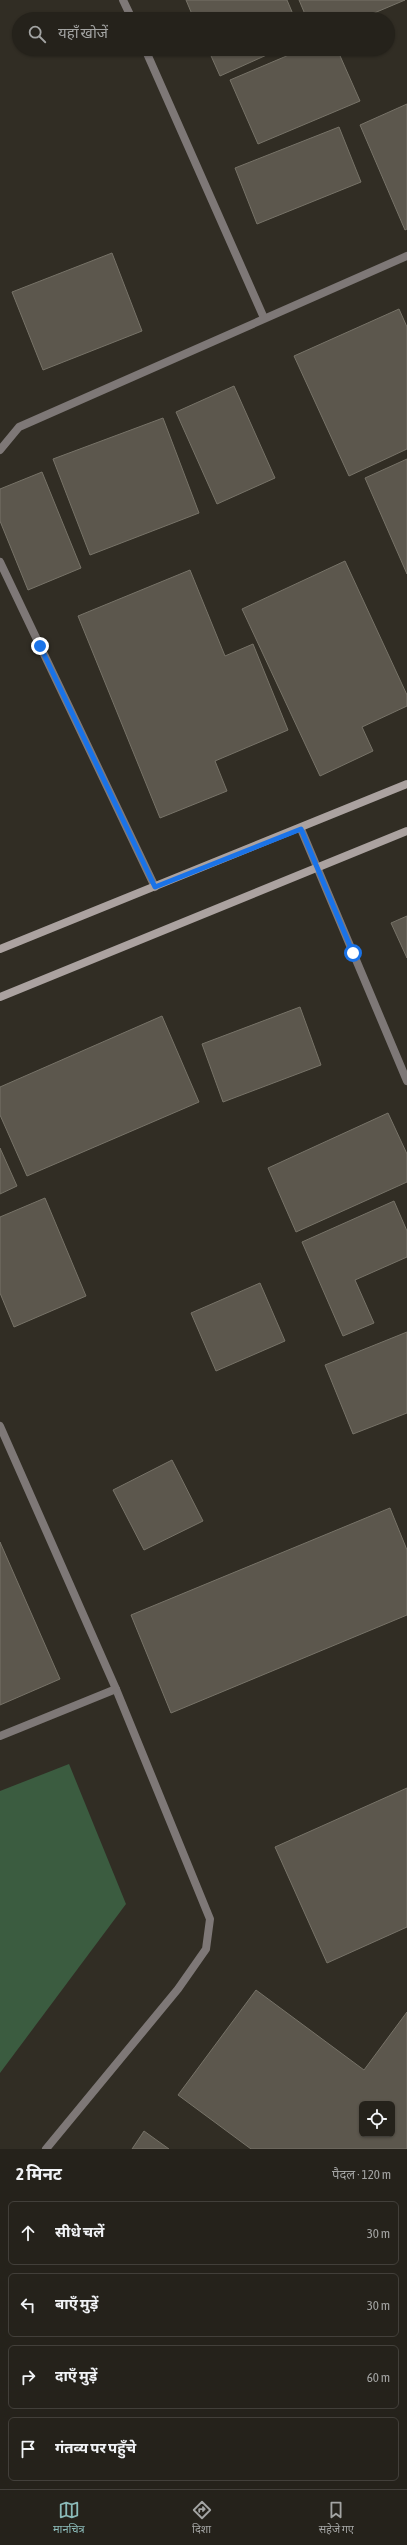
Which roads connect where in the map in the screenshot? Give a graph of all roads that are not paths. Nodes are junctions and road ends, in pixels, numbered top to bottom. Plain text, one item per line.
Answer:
1 (123, 0) edge
2 (129, 12) edge
3 (148, 56) edge
4 (407, 256) edge
5 (264, 318) junction
6 (0, 450) edge
7 (0, 562) edge
8 (407, 784) edge
9 (301, 829) junction
10 (407, 831) edge
11 (317, 868) junction
12 (155, 887) junction
13 (0, 950) edge
14 (0, 997) edge
15 (407, 1081) edge
16 (0, 1426) edge
17 (116, 1689) junction
18 (0, 1736) edge
19 (46, 2149) edge

1 - 2 street
3 - 5 street
4 - 5 street
5 - 6 street
7 - 12 street
8 - 9 street
9 - 11 street
9 - 12 street
10 - 11 street
11 - 14 street
11 - 15 street
12 - 13 street
16 - 17 street
17 - 18 street
17 - 19 street

